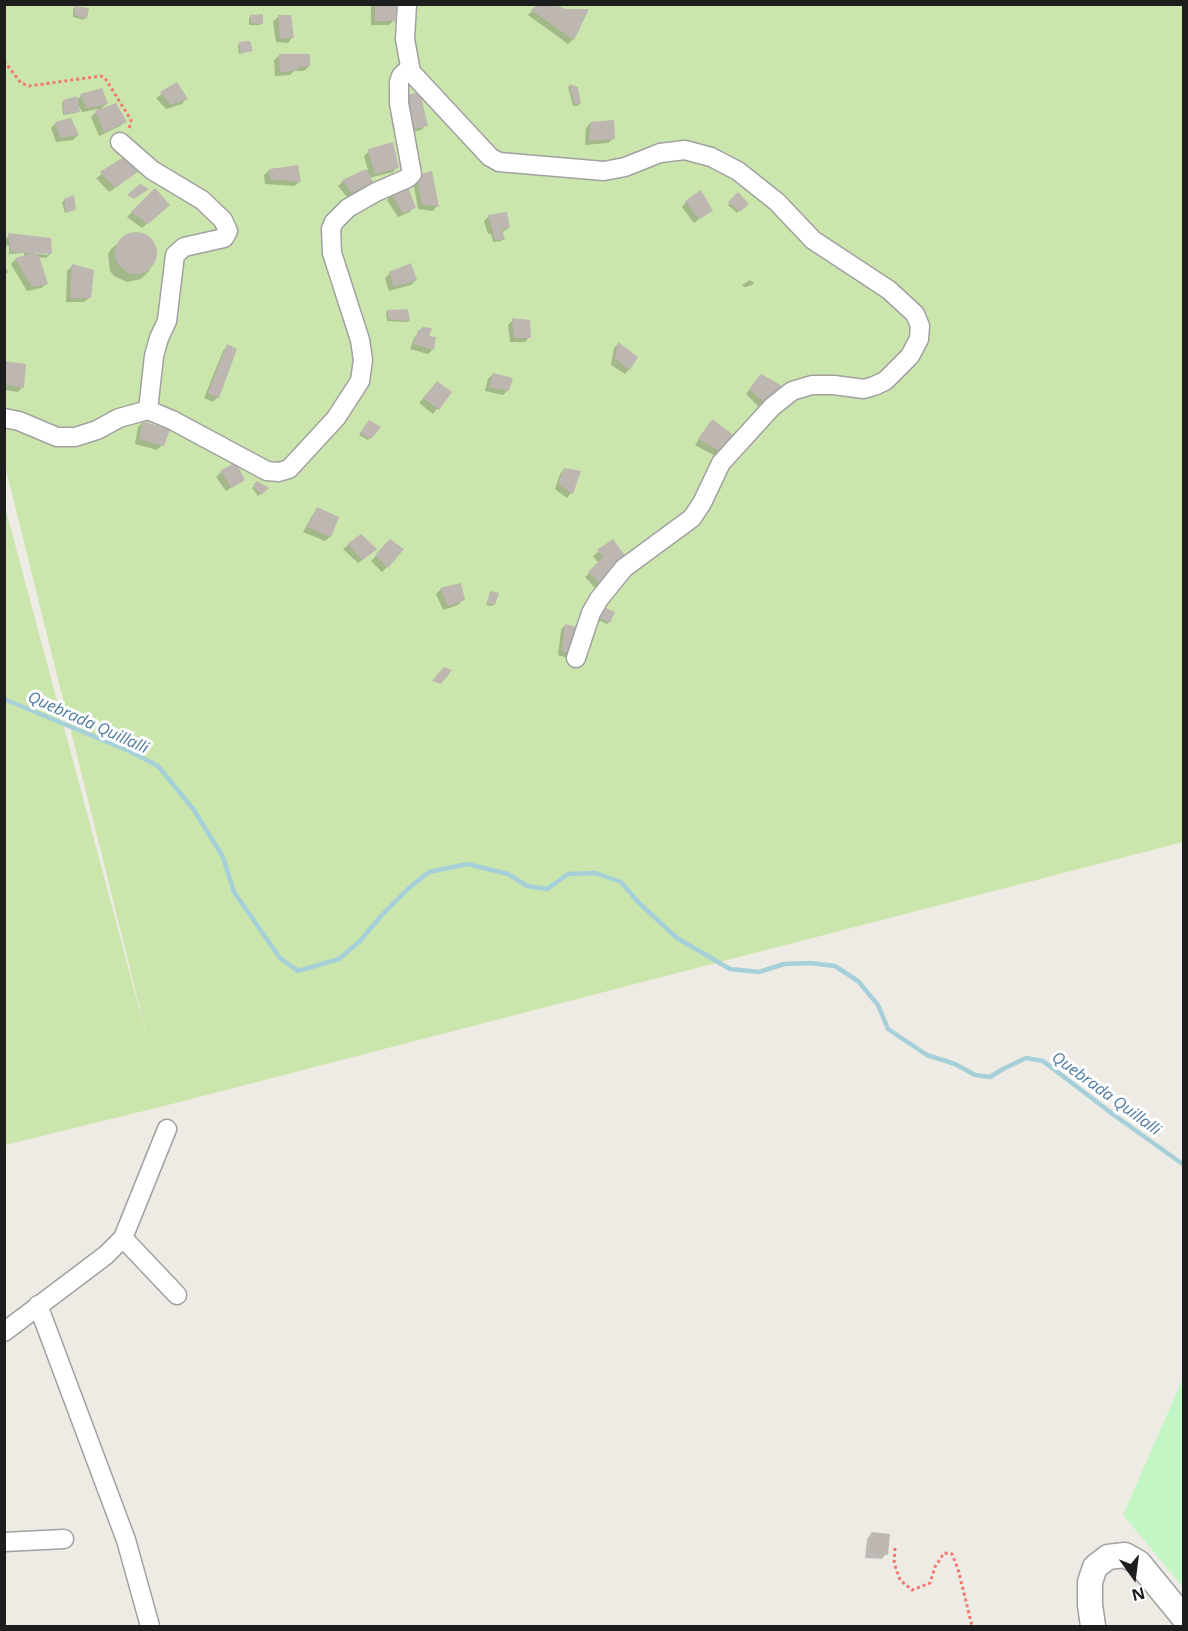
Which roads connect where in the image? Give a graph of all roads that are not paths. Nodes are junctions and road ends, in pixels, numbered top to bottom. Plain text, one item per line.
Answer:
1 (407, 4) edge
2 (411, 72) junction
3 (120, 142) road end
4 (148, 410) junction
5 (4, 418) edge
6 (576, 658) dead end
7 (166, 1129) dead end
8 (123, 1238) junction
9 (177, 1295) dead end
10 (38, 1305) junction
11 (4, 1332) edge
12 (64, 1539) dead end
13 (4, 1542) edge
14 (1184, 1618) edge
15 (150, 1626) edge
16 (1093, 1626) edge

1 - 2 street
2 - 4 street
2 - 6 street
3 - 4 street
4 - 5 street
7 - 8 street
8 - 9 street
8 - 10 street
10 - 11 street
10 - 15 street
12 - 13 street
14 - 16 street

